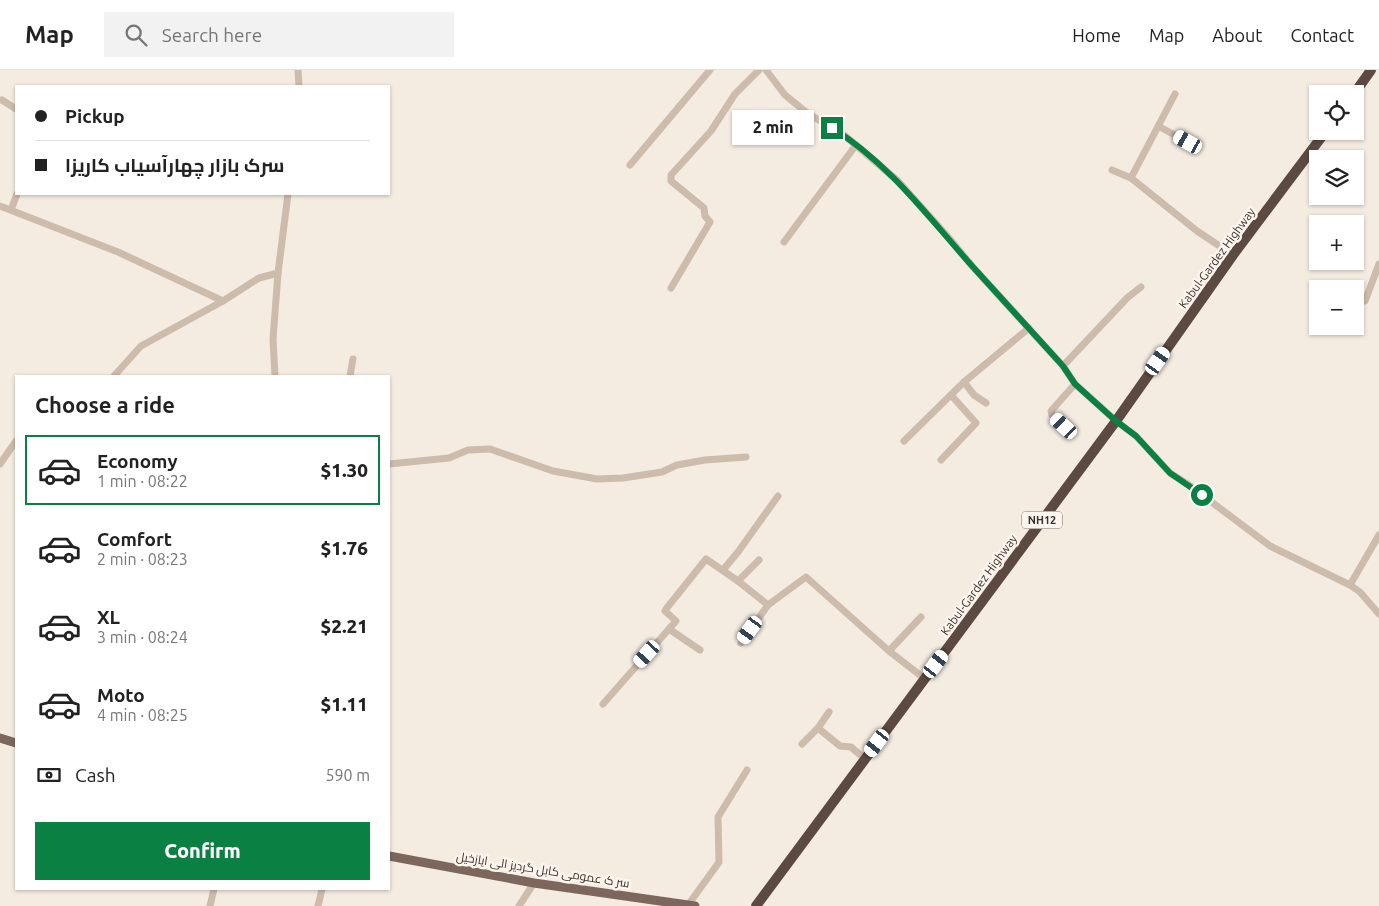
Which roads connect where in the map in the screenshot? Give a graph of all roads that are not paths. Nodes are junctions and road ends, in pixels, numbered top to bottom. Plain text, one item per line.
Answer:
1 (298, 70) edge
2 (710, 70) edge
3 (759, 70) edge
4 (766, 70) edge
5 (1371, 70) edge
6 (299, 85) edge
7 (1360, 85) edge
8 (1175, 94) dead end
9 (2, 100) dead end
10 (15, 108) edge
11 (1158, 126) junction
12 (1319, 140) edge
13 (1188, 142) dead end
14 (856, 145) junction
15 (630, 165) dead end
16 (1112, 170) dead end
17 (1131, 178) junction
18 (17, 195) edge
19 (288, 195) edge
20 (0, 206) edge
21 (11, 210) junction
22 (784, 242) dead end
23 (1233, 256) junction
24 (1379, 264) edge
25 (278, 273) junction
26 (1141, 287) dead end
27 (671, 288) dead end
28 (223, 301) junction
29 (1365, 301) dead end
30 (1029, 328) junction
31 (353, 360) dead end
32 (1063, 366) junction
33 (115, 375) edge
34 (275, 375) edge
35 (350, 375) edge
36 (964, 382) junction
37 (1075, 384) junction
38 (951, 395) junction
39 (986, 403) dead end
40 (1116, 421) junction
41 (1064, 426) dead end
42 (904, 440) dead end
43 (15, 443) edge
44 (746, 457) dead end
45 (941, 460) dead end
46 (0, 464) edge
47 (390, 464) edge
48 (778, 496) dead end
49 (1379, 535) edge
50 (760, 560) dead end
51 (723, 570) junction
52 (738, 581) junction
53 (1350, 585) junction
54 (768, 605) junction
55 (1379, 614) edge
56 (921, 617) dead end
57 (669, 629) junction
58 (741, 643) dead end
59 (700, 650) dead end
60 (889, 651) junction
61 (925, 679) junction
62 (603, 704) dead end
63 (829, 712) dead end
64 (818, 728) junction
65 (0, 738) edge
66 (15, 743) edge
67 (802, 744) dead end
68 (866, 759) junction
69 (747, 770) dead end
70 (390, 856) edge
71 (534, 883) junction
72 (214, 890) edge
73 (322, 890) edge
74 (210, 906) edge
75 (318, 906) edge
76 (519, 906) edge
77 (692, 906) edge
78 (756, 906) edge

1 - 6 street
2 - 15 street
3 - 27 street
4 - 14 street
5 - 7 highway
8 - 11 street
9 - 10 street
11 - 13 street
11 - 17 street
12 - 23 highway, Kabul-Gardez Highway / NH12
14 - 22 street
14 - 30 street
16 - 17 street
17 - 23 street
18 - 21 street
19 - 25 street
20 - 21 street
21 - 28 street
23 - 40 highway, Kabul-Gardez Highway / NH12
24 - 29 street
25 - 28 street
25 - 34 street
26 - 32 street
28 - 33 street
30 - 32 street
30 - 36 street
31 - 35 street
32 - 37 street
36 - 38 street
36 - 39 street
37 - 40 street
37 - 41 street
38 - 42 street
38 - 45 street
40 - 53 street
40 - 61 highway, Kabul-Gardez Highway / NH12
43 - 46 street
44 - 47 street
48 - 51 street
49 - 53 street
50 - 52 street
51 - 52 street
51 - 57 street
52 - 54 street
53 - 55 street
54 - 58 street
54 - 60 street
56 - 60 street
57 - 59 street
57 - 62 street
60 - 61 street
61 - 68 highway, Kabul-Gardez Highway / NH12
63 - 64 street
64 - 67 street
64 - 68 street
65 - 66 main road
68 - 78 highway, Kabul-Gardez Highway / NH12
69 - 77 street
70 - 71 main road, سر ک عمومی کابل گردیز الی ایازخیل
71 - 76 street
71 - 77 main road, سر ک عمومی کابل گردیز الی ایازخیل
72 - 74 street
73 - 75 street

